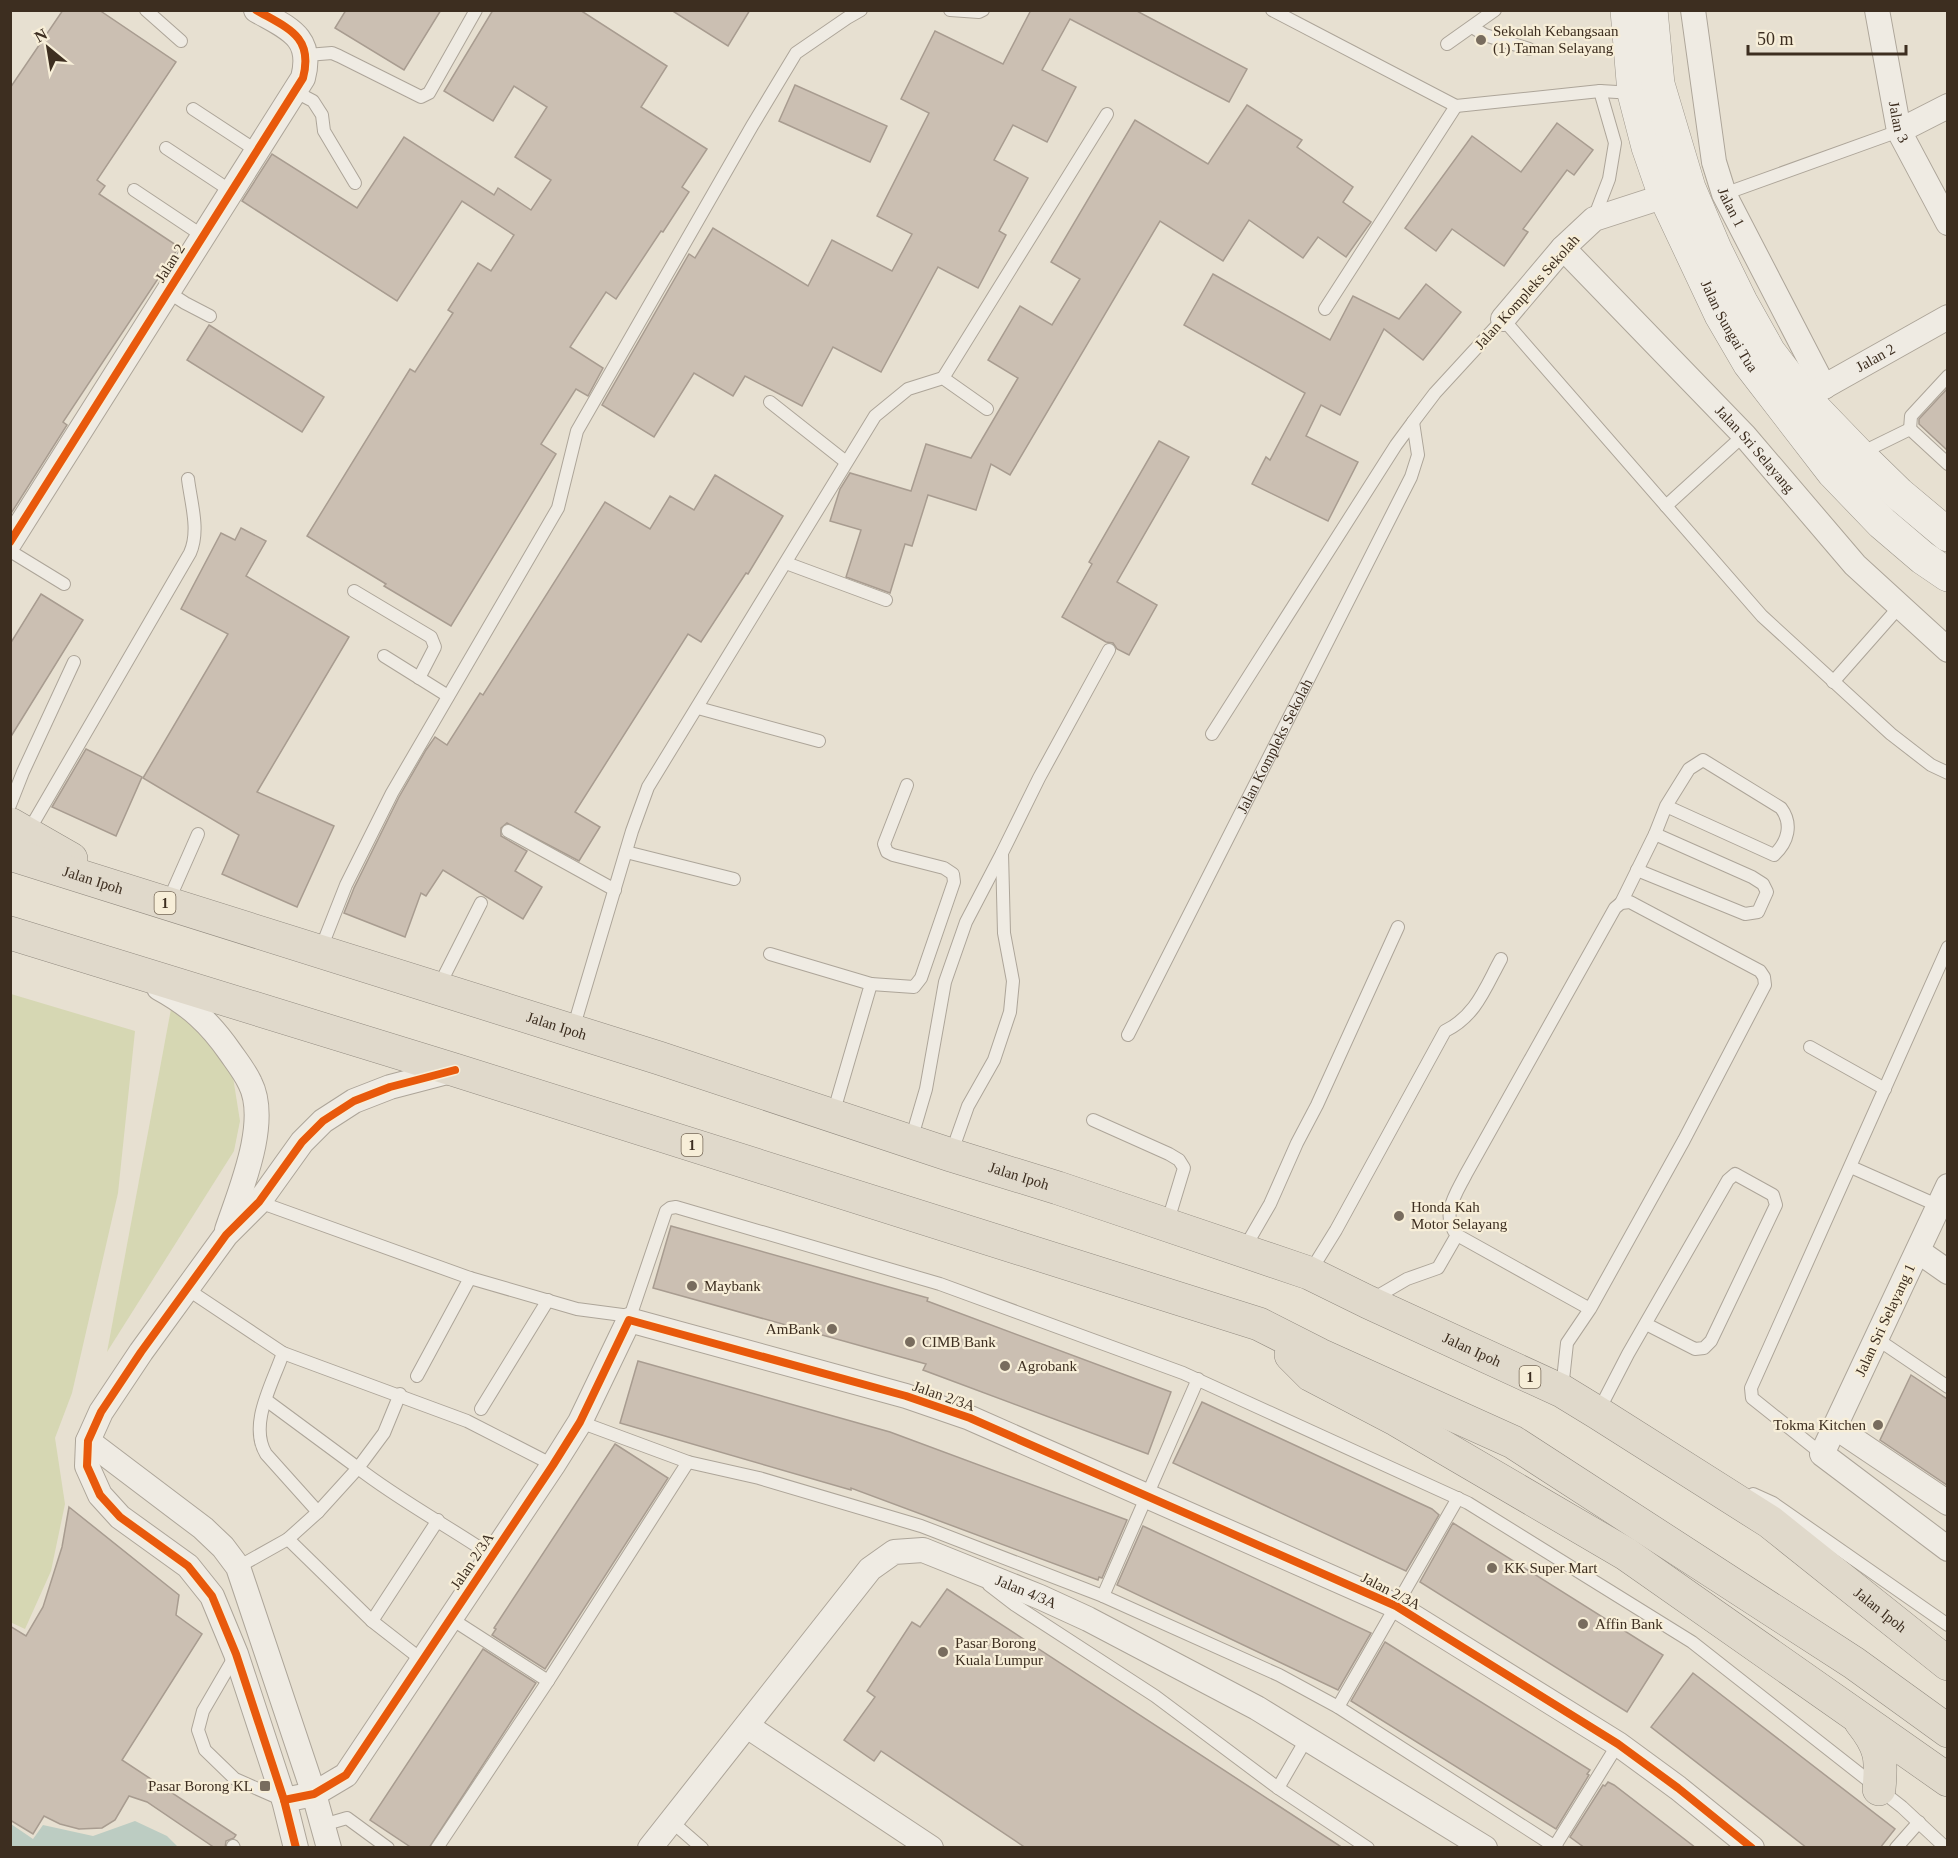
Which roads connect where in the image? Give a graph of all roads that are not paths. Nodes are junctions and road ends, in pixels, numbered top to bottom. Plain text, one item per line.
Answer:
1 (146, 10) edge
2 (476, 10) edge
3 (861, 10) edge
4 (950, 10) edge
5 (983, 10) edge
6 (1272, 10) edge
7 (1495, 10) edge
8 (1627, 10) edge
9 (1651, 10) edge
10 (1693, 10) edge
11 (1877, 10) edge
12 (264, 12) edge
13 (1472, 27) junction
14 (181, 41) dead end
15 (1447, 44) dead end
16 (1529, 49) dead end
17 (307, 55) junction
18 (294, 91) junction
19 (1600, 91) junction
20 (1634, 93) junction
21 (1456, 106) junction
22 (1947, 106) edge
23 (193, 109) dead end
24 (1107, 114) dead end
25 (1899, 131) junction
26 (166, 148) dead end
27 (257, 151) junction
28 (355, 183) dead end
29 (134, 190) dead end
30 (231, 191) junction
31 (1724, 194) junction
32 (1665, 196) junction
33 (1594, 219) junction
34 (1947, 223) edge
35 (203, 236) junction
36 (1563, 248) junction
37 (168, 292) junction
38 (1325, 309) dead end
39 (210, 316) dead end
40 (1947, 317) edge
41 (1503, 319) junction
42 (1947, 376) edge
43 (943, 378) junction
44 (1814, 393) junction
45 (770, 402) dead end
46 (987, 409) dead end
47 (1413, 422) junction
48 (1910, 429) junction
49 (1744, 435) junction
50 (1858, 454) junction
51 (846, 462) junction
52 (1947, 464) edge
53 (188, 479) dead end
54 (1666, 506) junction
55 (1947, 535) edge
56 (10, 542) edge
57 (10, 551) edge
58 (786, 563) junction
59 (1947, 575) edge
60 (64, 584) dead end
61 (354, 591) dead end
62 (886, 600) dead end
63 (1900, 606) junction
64 (1109, 650) dead end
65 (1947, 650) edge
66 (384, 656) dead end
67 (74, 662) dead end
68 (419, 678) junction
69 (1833, 682) junction
70 (448, 696) junction
71 (698, 708) junction
72 (1212, 734) dead end
73 (819, 741) dead end
74 (1947, 773) edge
75 (907, 785) dead end
76 (10, 805) edge
77 (1666, 806) junction
78 (508, 831) dead end
79 (198, 834) dead end
80 (1655, 834) junction
81 (16, 837) edge
82 (626, 852) junction
83 (1002, 853) junction
84 (1637, 870) junction
85 (734, 879) dead end
86 (615, 890) junction
87 (167, 903) junction
88 (481, 903) dead end
89 (1621, 903) junction
90 (1398, 927) dead end
91 (10, 933) edge
92 (1947, 947) edge
93 (320, 952) junction
94 (770, 954) dead end
95 (1501, 959) dead end
96 (124, 968) junction
97 (871, 984) junction
98 (438, 989) junction
99 (572, 1030) junction
100 (1128, 1035) dead end
101 (1810, 1047) dead end
102 (455, 1070) junction
103 (1885, 1089) junction
104 (832, 1116) junction
105 (1093, 1120) dead end
106 (911, 1141) junction
107 (951, 1155) junction
108 (1851, 1167) junction
109 (1943, 1196) edge
110 (259, 1202) junction
111 (1166, 1225) junction
112 (226, 1235) junction
113 (1457, 1235) junction
114 (1244, 1250) junction
115 (1918, 1251) junction
116 (1947, 1272) edge
117 (1309, 1273) junction
118 (470, 1278) junction
119 (187, 1289) junction
120 (549, 1300) junction
121 (1368, 1302) junction
122 (1590, 1309) junction
123 (630, 1318) junction
124 (1259, 1324) junction
125 (1646, 1324) junction
126 (1877, 1339) junction
127 (284, 1353) junction
128 (417, 1376) dead end
129 (1198, 1379) junction
130 (1947, 1387) edge
131 (1562, 1392) junction
132 (400, 1394) junction
133 (266, 1400) junction
134 (481, 1409) dead end
135 (1598, 1413) junction
136 (580, 1422) junction
137 (1835, 1427) junction
138 (88, 1441) junction
139 (1644, 1442) junction
140 (1822, 1454) junction
141 (688, 1462) junction
142 (554, 1465) junction
143 (358, 1468) junction
144 (1146, 1495) junction
145 (1458, 1498) junction
146 (1947, 1503) edge
147 (318, 1512) junction
148 (438, 1520) junction
149 (288, 1539) junction
150 (1947, 1549) edge
151 (492, 1556) junction
152 (238, 1567) junction
153 (966, 1567) junction
154 (1103, 1596) junction
155 (1396, 1606) junction
156 (450, 1618) junction
157 (372, 1621) junction
158 (1947, 1624) edge
159 (236, 1654) junction
160 (422, 1660) junction
161 (1947, 1664) edge
162 (548, 1681) junction
163 (1338, 1707) junction
164 (1852, 1712) junction
165 (747, 1726) junction
166 (1947, 1731) edge
167 (1307, 1738) junction
168 (1618, 1744) junction
169 (1947, 1780) edge
170 (1278, 1788) junction
171 (1879, 1790) junction
172 (314, 1794) junction
173 (284, 1800) junction
174 (671, 1821) junction
175 (1919, 1822) junction
176 (326, 1836) edge
177 (1556, 1847) edge
178 (296, 1848) edge
179 (388, 1848) edge
180 (437, 1848) edge
181 (650, 1848) edge
182 (702, 1848) edge
183 (932, 1848) edge
184 (1368, 1848) edge
185 (1485, 1848) edge
186 (1752, 1848) edge
187 (1896, 1848) edge
188 (1946, 1848) edge

1 - 14 lane
2 - 17 lane
3 - 70 lane
4 - 5 lane
6 - 21 lane
7 - 13 lane
8 - 20 main road, Jalan Sungai Tua
9 - 44 main road, Jalan Sungai Tua
10 - 31 street, Jalan 1
11 - 25 street, Jalan 3
12 - 17 street
13 - 15 lane
13 - 16 lane
17 - 18 street, Jalan 2
18 - 27 street, Jalan 2
18 - 28 lane
19 - 20 lane
19 - 21 lane
19 - 33 lane
20 - 32 main road, Jalan Sungai Tua
21 - 38 lane
22 - 25 street
23 - 27 lane
24 - 43 lane
25 - 31 lane
25 - 34 street, Jalan 3
26 - 30 lane
27 - 30 street, Jalan 2
29 - 35 lane
30 - 35 street, Jalan 2
31 - 44 street, Jalan 1
32 - 33 street, Jalan Kompleks Sekolah
32 - 59 main road, Jalan Sungai Tua
33 - 36 street, Jalan Kompleks Sekolah
35 - 37 street, Jalan 2
36 - 41 street, Jalan Kompleks Sekolah
36 - 49 street, Jalan Sri Selayang
37 - 39 lane
37 - 56 street, Jalan 2
40 - 44 street, Jalan 2
41 - 47 lane, Jalan Kompleks Sekolah
41 - 54 lane
42 - 48 lane
43 - 46 lane
43 - 51 lane
44 - 50 main road, Jalan Sungai Tua
45 - 51 lane
47 - 72 lane, Jalan Kompleks Sekolah
47 - 100 lane, Jalan Kompleks Sekolah
48 - 50 lane
48 - 52 lane
49 - 54 lane
49 - 63 street, Jalan Sri Selayang
50 - 55 main road, Jalan Sungai Tua
51 - 58 lane
53 - 81 lane
54 - 69 lane
57 - 60 lane
58 - 62 lane
58 - 71 lane
61 - 68 lane
63 - 65 street, Jalan Sri Selayang
63 - 69 lane
64 - 83 lane
66 - 68 lane
67 - 76 lane
68 - 70 lane
69 - 74 lane
70 - 93 lane
71 - 73 lane
71 - 82 lane
75 - 97 lane
77 - 77 lane
77 - 80 lane
78 - 86 lane
79 - 87 lane
80 - 84 lane
80 - 84 lane
81 - 87 highway, Jalan Ipoh / 1
82 - 85 lane
82 - 86 lane
83 - 106 lane
83 - 107 lane
84 - 89 lane
86 - 99 lane
87 - 93 highway, Jalan Ipoh / 1
88 - 98 lane
89 - 113 lane
89 - 122 lane
90 - 114 lane
91 - 96 highway, 1
92 - 103 lane
93 - 98 highway, Jalan Ipoh / 1
94 - 97 lane
95 - 117 lane
96 - 102 highway, 1
96 - 112 street
97 - 104 lane
98 - 99 highway, Jalan Ipoh / 1
99 - 104 highway, Jalan Ipoh / 1
101 - 103 lane
102 - 110 street
102 - 124 highway, 1
103 - 108 lane
104 - 106 highway, Jalan Ipoh / 1
105 - 111 lane
106 - 107 highway, Jalan Ipoh / 1
107 - 111 highway, Jalan Ipoh / 1
108 - 109 lane
108 - 140 lane
109 - 115 street, Jalan Sri Selayang 1
110 - 112 street
110 - 118 lane
111 - 114 highway, Jalan Ipoh / 1
112 - 119 street
113 - 121 lane
113 - 122 lane
114 - 117 highway, Jalan Ipoh / 1
115 - 116 street
115 - 126 street, Jalan Sri Selayang 1
117 - 121 highway, Jalan Ipoh / 1
118 - 120 lane
118 - 128 lane
119 - 127 lane
119 - 138 street
120 - 123 lane
120 - 134 lane
121 - 131 highway, Jalan Ipoh / 1
122 - 131 lane
123 - 129 lane
123 - 136 street, Jalan 2/3A
123 - 144 street, Jalan 2/3A
124 - 164 highway
124 - 166 highway, 1
125 - 125 lane
125 - 135 lane
126 - 130 lane
126 - 137 street, Jalan Sri Selayang 1
127 - 132 lane
127 - 133 lane
129 - 144 lane
129 - 145 lane
131 - 135 highway, Jalan Ipoh / 1
132 - 142 lane
132 - 143 lane
133 - 143 lane
133 - 147 lane
135 - 139 highway, Jalan Ipoh / 1
136 - 141 lane
136 - 142 street, Jalan 2/3A
137 - 140 street, Jalan Sri Selayang 1
137 - 146 street
138 - 152 street
138 - 159 street
139 - 158 lane
139 - 161 highway, Jalan Ipoh / 1
140 - 150 street
141 - 154 lane
141 - 162 lane
142 - 151 street, Jalan 2/3A
143 - 147 lane
143 - 148 lane
144 - 154 lane
144 - 155 street, Jalan 2/3A
145 - 155 lane
145 - 171 lane
147 - 149 lane
148 - 151 lane
148 - 157 lane
149 - 152 lane
149 - 157 lane
151 - 156 street, Jalan 2/3A
152 - 172 street
153 - 165 street, Jalan 4/3A
153 - 167 street, Jalan 4/3A
153 - 170 lane
154 - 163 lane
155 - 163 lane
155 - 168 street, Jalan 2/3A
156 - 160 street, Jalan 2/3A
156 - 162 lane
157 - 160 lane
159 - 173 street
159 - 173 lane
160 - 172 street, Jalan 2/3A
162 - 180 lane
163 - 177 lane
164 - 169 highway
164 - 171 highway
165 - 174 street, Jalan 4/3A
165 - 183 street
167 - 170 lane
167 - 185 street, Jalan 4/3A
168 - 177 lane
168 - 186 street, Jalan 2/3A
170 - 184 lane
171 - 175 lane
172 - 173 street, Jalan 2/3A
172 - 176 street
173 - 178 street
174 - 181 street, Jalan 4/3A
174 - 182 lane
175 - 187 lane
175 - 188 lane
176 - 179 lane

